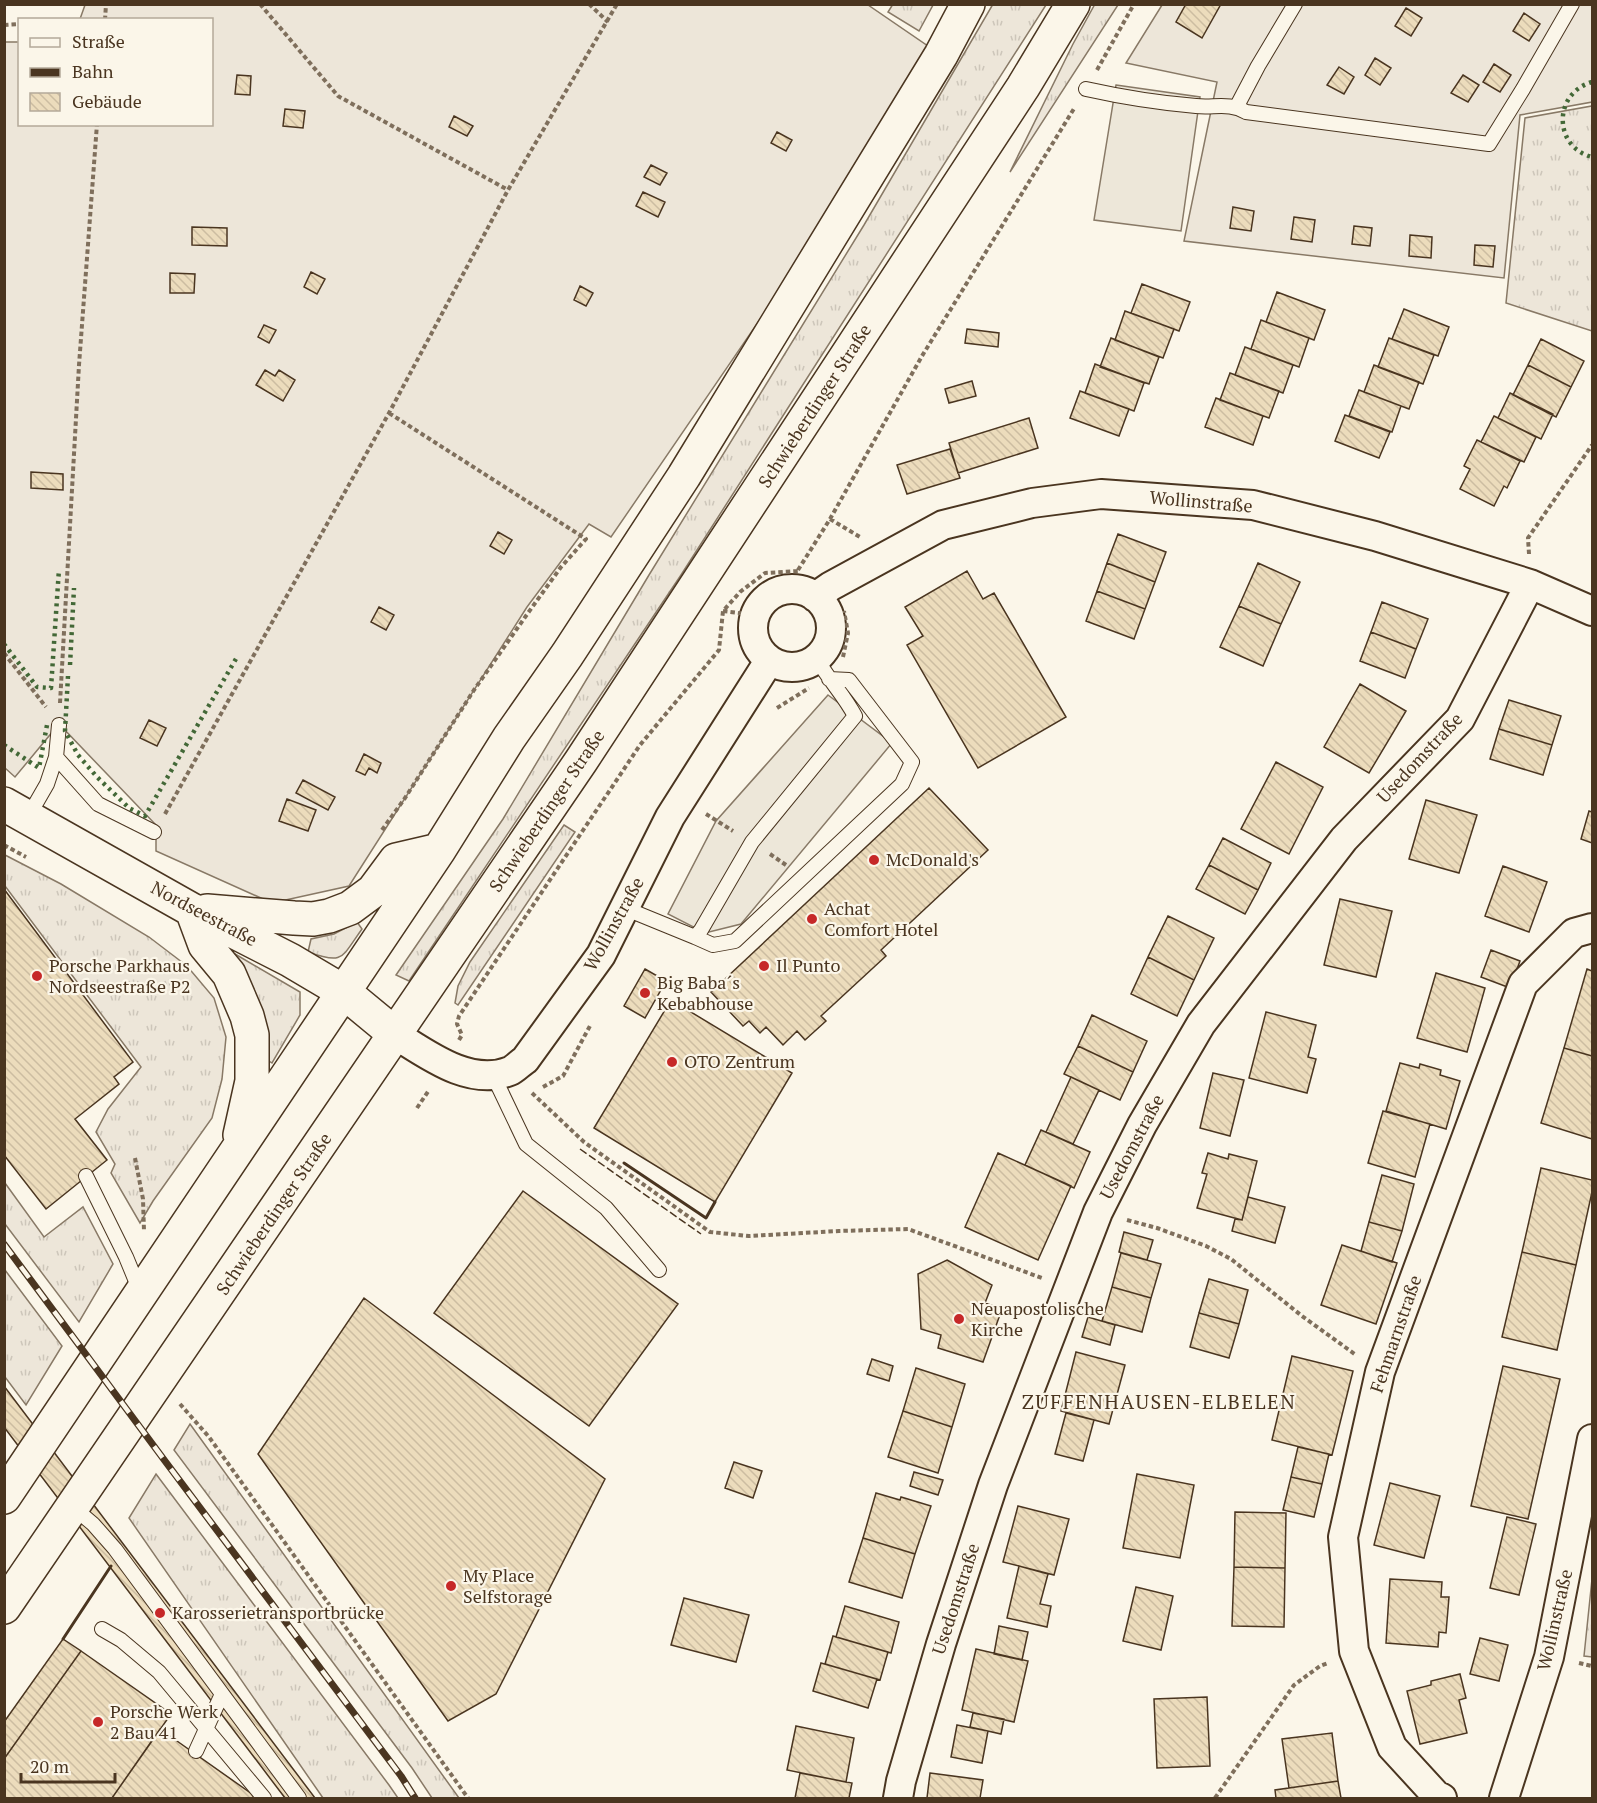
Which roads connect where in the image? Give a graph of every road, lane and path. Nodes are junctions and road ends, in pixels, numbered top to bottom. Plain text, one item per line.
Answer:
1 (260, 4) edge
2 (590, 4) edge
3 (617, 4) edge
4 (968, 4) edge
5 (1073, 4) edge
6 (1134, 4) edge
7 (1295, 4) edge
8 (1572, 4) edge
9 (608, 22) junction
10 (1086, 89) junction
11 (1237, 106) junction
12 (97, 126) edge
13 (508, 190) junction
14 (389, 413) junction
15 (1593, 445) edge
16 (791, 580) junction
17 (1530, 584) junction
18 (815, 597) junction
19 (723, 611) junction
20 (1593, 611) edge
21 (755, 615) junction
22 (4, 652) edge
23 (769, 661) junction
24 (823, 669) junction
25 (59, 725) junction
26 (56, 757) junction
27 (16, 810) edge
28 (154, 832) joint
29 (378, 836) dead end
30 (4, 845) edge
31 (439, 850) junction
32 (36, 862) dead end
33 (624, 908) junction
34 (192, 910) junction
35 (1593, 928) edge
36 (694, 937) junction
37 (344, 992) junction
38 (459, 1016) dead end
39 (396, 1035) junction
40 (493, 1075) junction
41 (532, 1093) dead end
42 (236, 1152) junction
43 (135, 1158) dead end
44 (86, 1176) dead end
45 (1098, 1212) junction
46 (144, 1240) dead end
47 (659, 1270) dead end
48 (1034, 1277) dead end
49 (141, 1293) junction
50 (1380, 1372) junction
51 (176, 1400) dead end
52 (1593, 1439) edge
53 (4, 1497) edge
54 (74, 1507) junction
55 (4, 1607) edge
56 (102, 1629) dead end
57 (1354, 1651) junction
58 (222, 1694) junction
59 (196, 1751) dead end
60 (264, 1798) edge
61 (299, 1798) edge
62 (468, 1798) edge
63 (898, 1798) edge
64 (1215, 1798) edge
65 (1442, 1798) edge
66 (1504, 1798) edge

1 - 13 path
2 - 9 path
3 - 9 path
4 - 31 main road
5 - 39 main road, Schwieberdinger Straße
6 - 10 path
7 - 11 lane
8 - 11 lane
9 - 13 path
10 - 11 lane
10 - 16 path
12 - 25 path
13 - 14 path
14 - 28 path
14 - 29 path
15 - 17 path
16 - 18 street
16 - 19 path
16 - 21 street
17 - 18 street, Wollinstraße
17 - 20 street, Wollinstraße
17 - 45 street, Usedomstraße
18 - 24 street
19 - 21 path
19 - 38 path
21 - 23 street
22 - 25 path
23 - 24 street
23 - 33 street, Wollinstraße
24 - 36 lane
24 - 36 lane
25 - 26 lane
26 - 27 lane
26 - 28 lane
27 - 34 main road, Nordseestraße
30 - 32 path
31 - 34 main road
31 - 37 main road
33 - 36 lane
33 - 40 street, Wollinstraße
34 - 37 main road, Nordseestraße
34 - 42 main road
35 - 50 street, Fehmarnstraße
37 - 39 main road, Nordseestraße
37 - 42 main road
39 - 40 street, Wollinstraße
39 - 54 main road, Schwieberdinger Straße
40 - 47 lane
41 - 48 path
42 - 49 main road
43 - 46 path
44 - 49 lane
45 - 50 path
45 - 63 street, Usedomstraße
49 - 53 main road
50 - 57 street, Fehmarnstraße
51 - 62 path
52 - 66 street, Wollinstraße
54 - 55 main road, Schwieberdinger Straße
54 - 58 lane
56 - 60 lane
57 - 64 path
57 - 65 street, Fehmarnstraße
58 - 59 lane
58 - 61 lane

